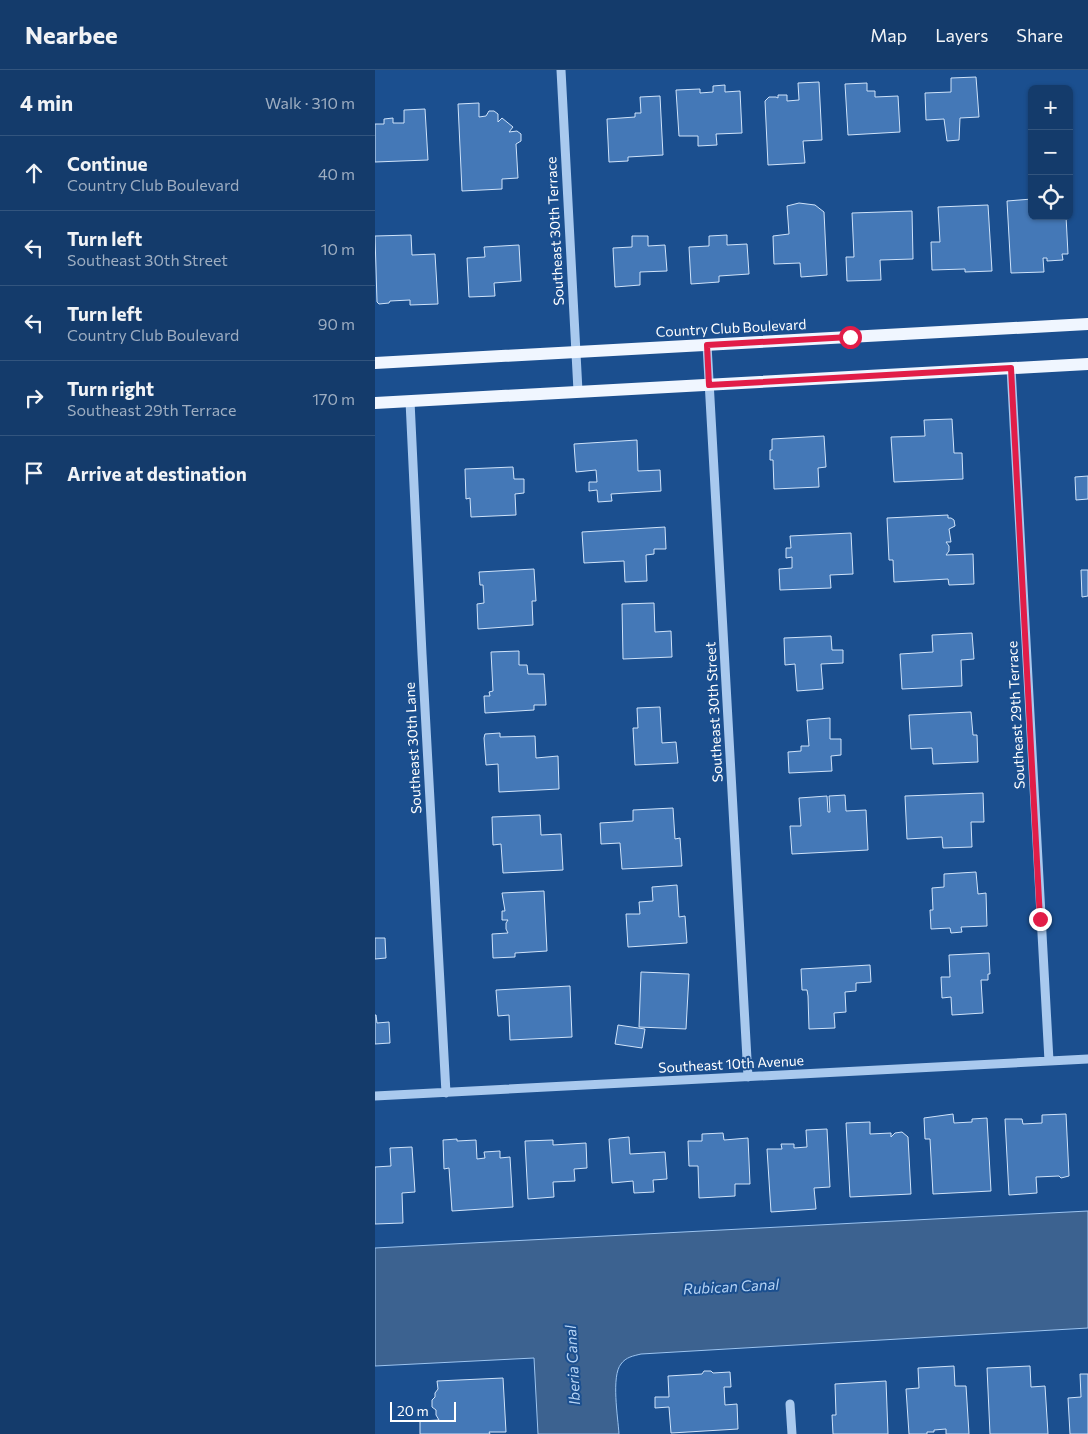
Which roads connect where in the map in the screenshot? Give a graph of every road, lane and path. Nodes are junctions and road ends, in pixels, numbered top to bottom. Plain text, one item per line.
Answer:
1 (561, 70) edge
2 (1088, 324) edge
3 (707, 345) junction
4 (575, 352) junction
5 (375, 363) edge
6 (1088, 364) edge
7 (1011, 368) junction
8 (709, 385) junction
9 (578, 391) junction
10 (411, 401) junction
11 (375, 403) edge
12 (1088, 1059) edge
13 (1049, 1061) junction
14 (748, 1077) junction
15 (446, 1092) junction
16 (375, 1096) edge
17 (790, 1404) dead end
18 (792, 1434) edge

1 - 4 street, Southeast 30th Terrace
2 - 3 main road, Country Club Boulevard
3 - 4 main road, Country Club Boulevard
3 - 8 street, Southeast 30th Street
4 - 5 main road, Country Club Boulevard
4 - 9 street, Southeast 30th Terrace
6 - 7 main road
7 - 8 main road
7 - 13 street, Southeast 29th Terrace
8 - 9 main road
8 - 14 street, Southeast 30th Street
9 - 10 main road
10 - 11 main road
10 - 15 street, Southeast 30th Lane
12 - 13 street, Southeast 10th Avenue
13 - 14 street, Southeast 10th Avenue
14 - 15 street, Southeast 10th Avenue
15 - 16 street, Southeast 10th Avenue
17 - 18 street

